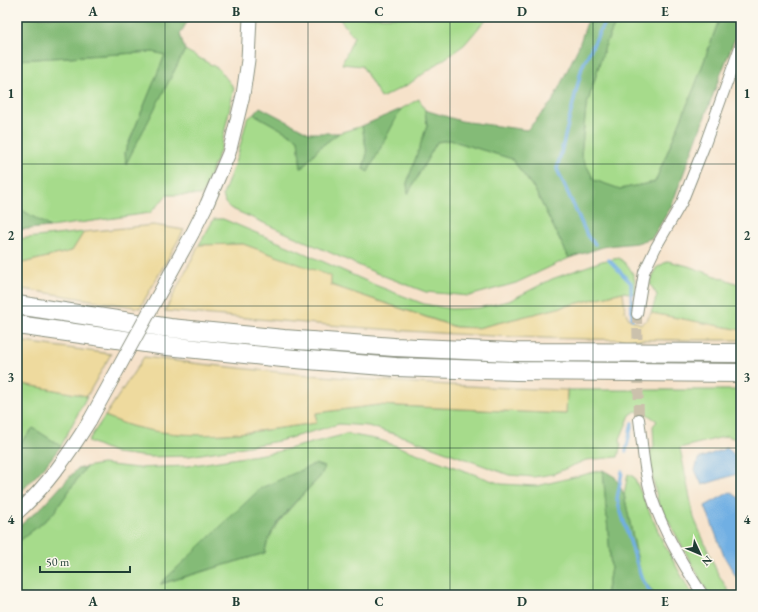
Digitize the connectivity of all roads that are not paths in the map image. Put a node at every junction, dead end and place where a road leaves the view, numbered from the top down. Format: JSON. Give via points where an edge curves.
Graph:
{"nodes":[{"id":1,"x":250,"y":17,"type":"edge"},
{"id":2,"x":741,"y":44,"type":"edge"},
{"id":3,"x":17,"y":305,"type":"edge"},
{"id":4,"x":637,"y":314,"type":"tunnel mouth"},
{"id":5,"x":17,"y":325,"type":"edge"},
{"id":6,"x":741,"y":353,"type":"edge"},
{"id":7,"x":741,"y":373,"type":"edge"},
{"id":8,"x":639,"y":419,"type":"tunnel mouth"},
{"id":9,"x":17,"y":513,"type":"edge"},
{"id":10,"x":703,"y":595,"type":"edge"}],
"edges":[{"from":1,"to":9,"type":"street","bridge":true,"via":[[243,95],[229,153],[207,204],[90,420],[59,468]]},
{"from":2,"to":4,"type":"street","via":[[682,202],[644,272]]},
{"from":3,"to":6,"type":"highway","via":[[170,328],[386,346],[512,352]]},
{"from":5,"to":7,"type":"highway","via":[[167,346],[396,367]]},
{"from":8,"to":10,"type":"street","via":[[644,463],[653,500],[673,543]]}]}
